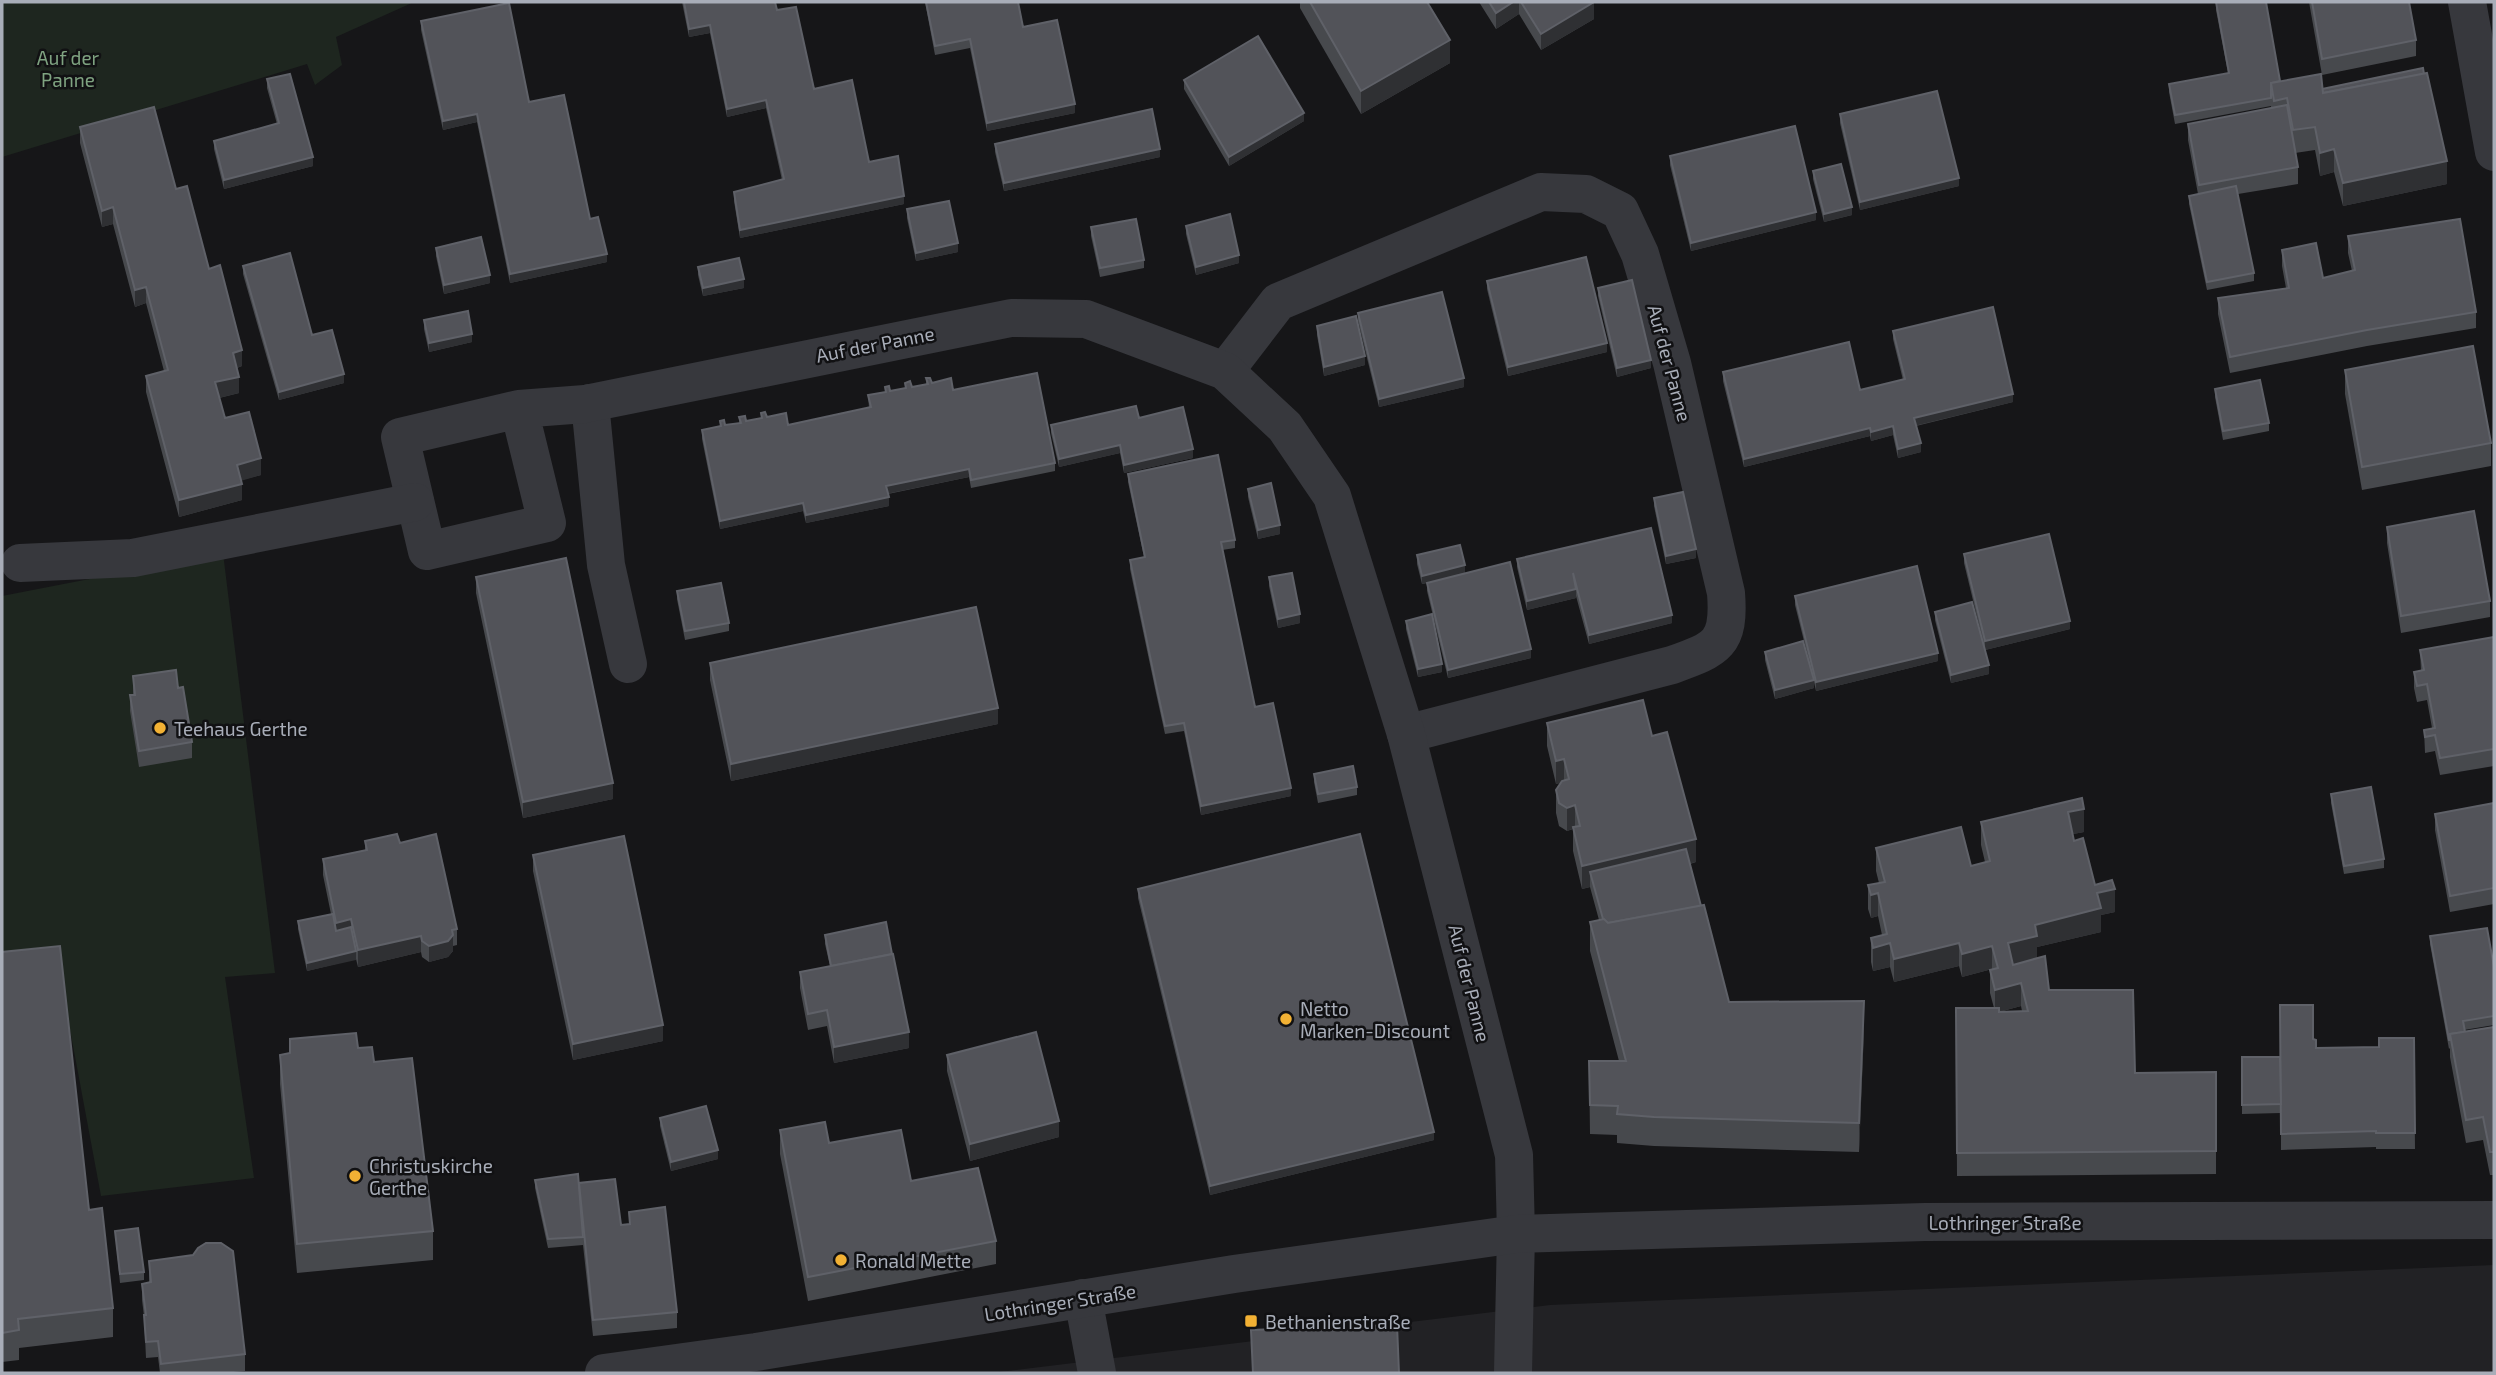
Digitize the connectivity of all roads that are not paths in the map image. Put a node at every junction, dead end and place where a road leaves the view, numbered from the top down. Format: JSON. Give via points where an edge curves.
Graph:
{"nodes":[{"id":1,"x":2467,"y":2,"type":"edge"},
{"id":2,"x":2494,"y":152,"type":"edge"},
{"id":3,"x":1225,"y":371,"type":"junction"},
{"id":4,"x":590,"y":403,"type":"junction"},
{"id":5,"x":519,"y":409,"type":"junction"},
{"id":6,"x":415,"y":502,"type":"junction"},
{"id":7,"x":20,"y":563,"type":"dead end"},
{"id":8,"x":628,"y":664,"type":"dead end"},
{"id":9,"x":1406,"y":734,"type":"junction"},
{"id":10,"x":2494,"y":1220,"type":"edge"},
{"id":11,"x":1516,"y":1234,"type":"junction"},
{"id":12,"x":1083,"y":1298,"type":"junction"},
{"id":13,"x":604,"y":1373,"type":"edge"},
{"id":14,"x":1097,"y":1373,"type":"edge"},
{"id":15,"x":1513,"y":1373,"type":"edge"}],
"edges":[{"from":1,"to":2,"type":"street"},
{"from":3,"to":4,"type":"street","name":"Auf der Panne","via":[[1086,319],[1011,318]]},
{"from":3,"to":9,"type":"street","name":"Auf der Panne","via":[[1285,427],[1332,496]]},
{"from":3,"to":9,"type":"street","name":"Auf der Panne","via":[[1278,302],[1541,192],[1586,194],[1620,211],[1640,254],[1685,415],[1726,593],[1728,614],[1722,638],[1709,652],[1672,665]]},
{"from":4,"to":5,"type":"street","name":"Auf der Panne"},
{"from":4,"to":8,"type":"street","via":[[606,565]]},
{"from":5,"to":6,"type":"street","name":"Auf der Panne","via":[[400,437]]},
{"from":5,"to":6,"type":"street","name":"Auf der Panne","via":[[547,523],[427,551]]},
{"from":6,"to":7,"type":"street","via":[[133,558]]},
{"from":9,"to":11,"type":"street","name":"Auf der Panne","via":[[1514,1155]]},
{"from":10,"to":11,"type":"street","name":"Lothringer Straße","via":[[1925,1222]]},
{"from":11,"to":12,"type":"street","name":"Lothringer Straße"},
{"from":11,"to":15,"type":"street"},
{"from":12,"to":13,"type":"street","name":"Lothringer Straße"},
{"from":12,"to":14,"type":"street"}]}
